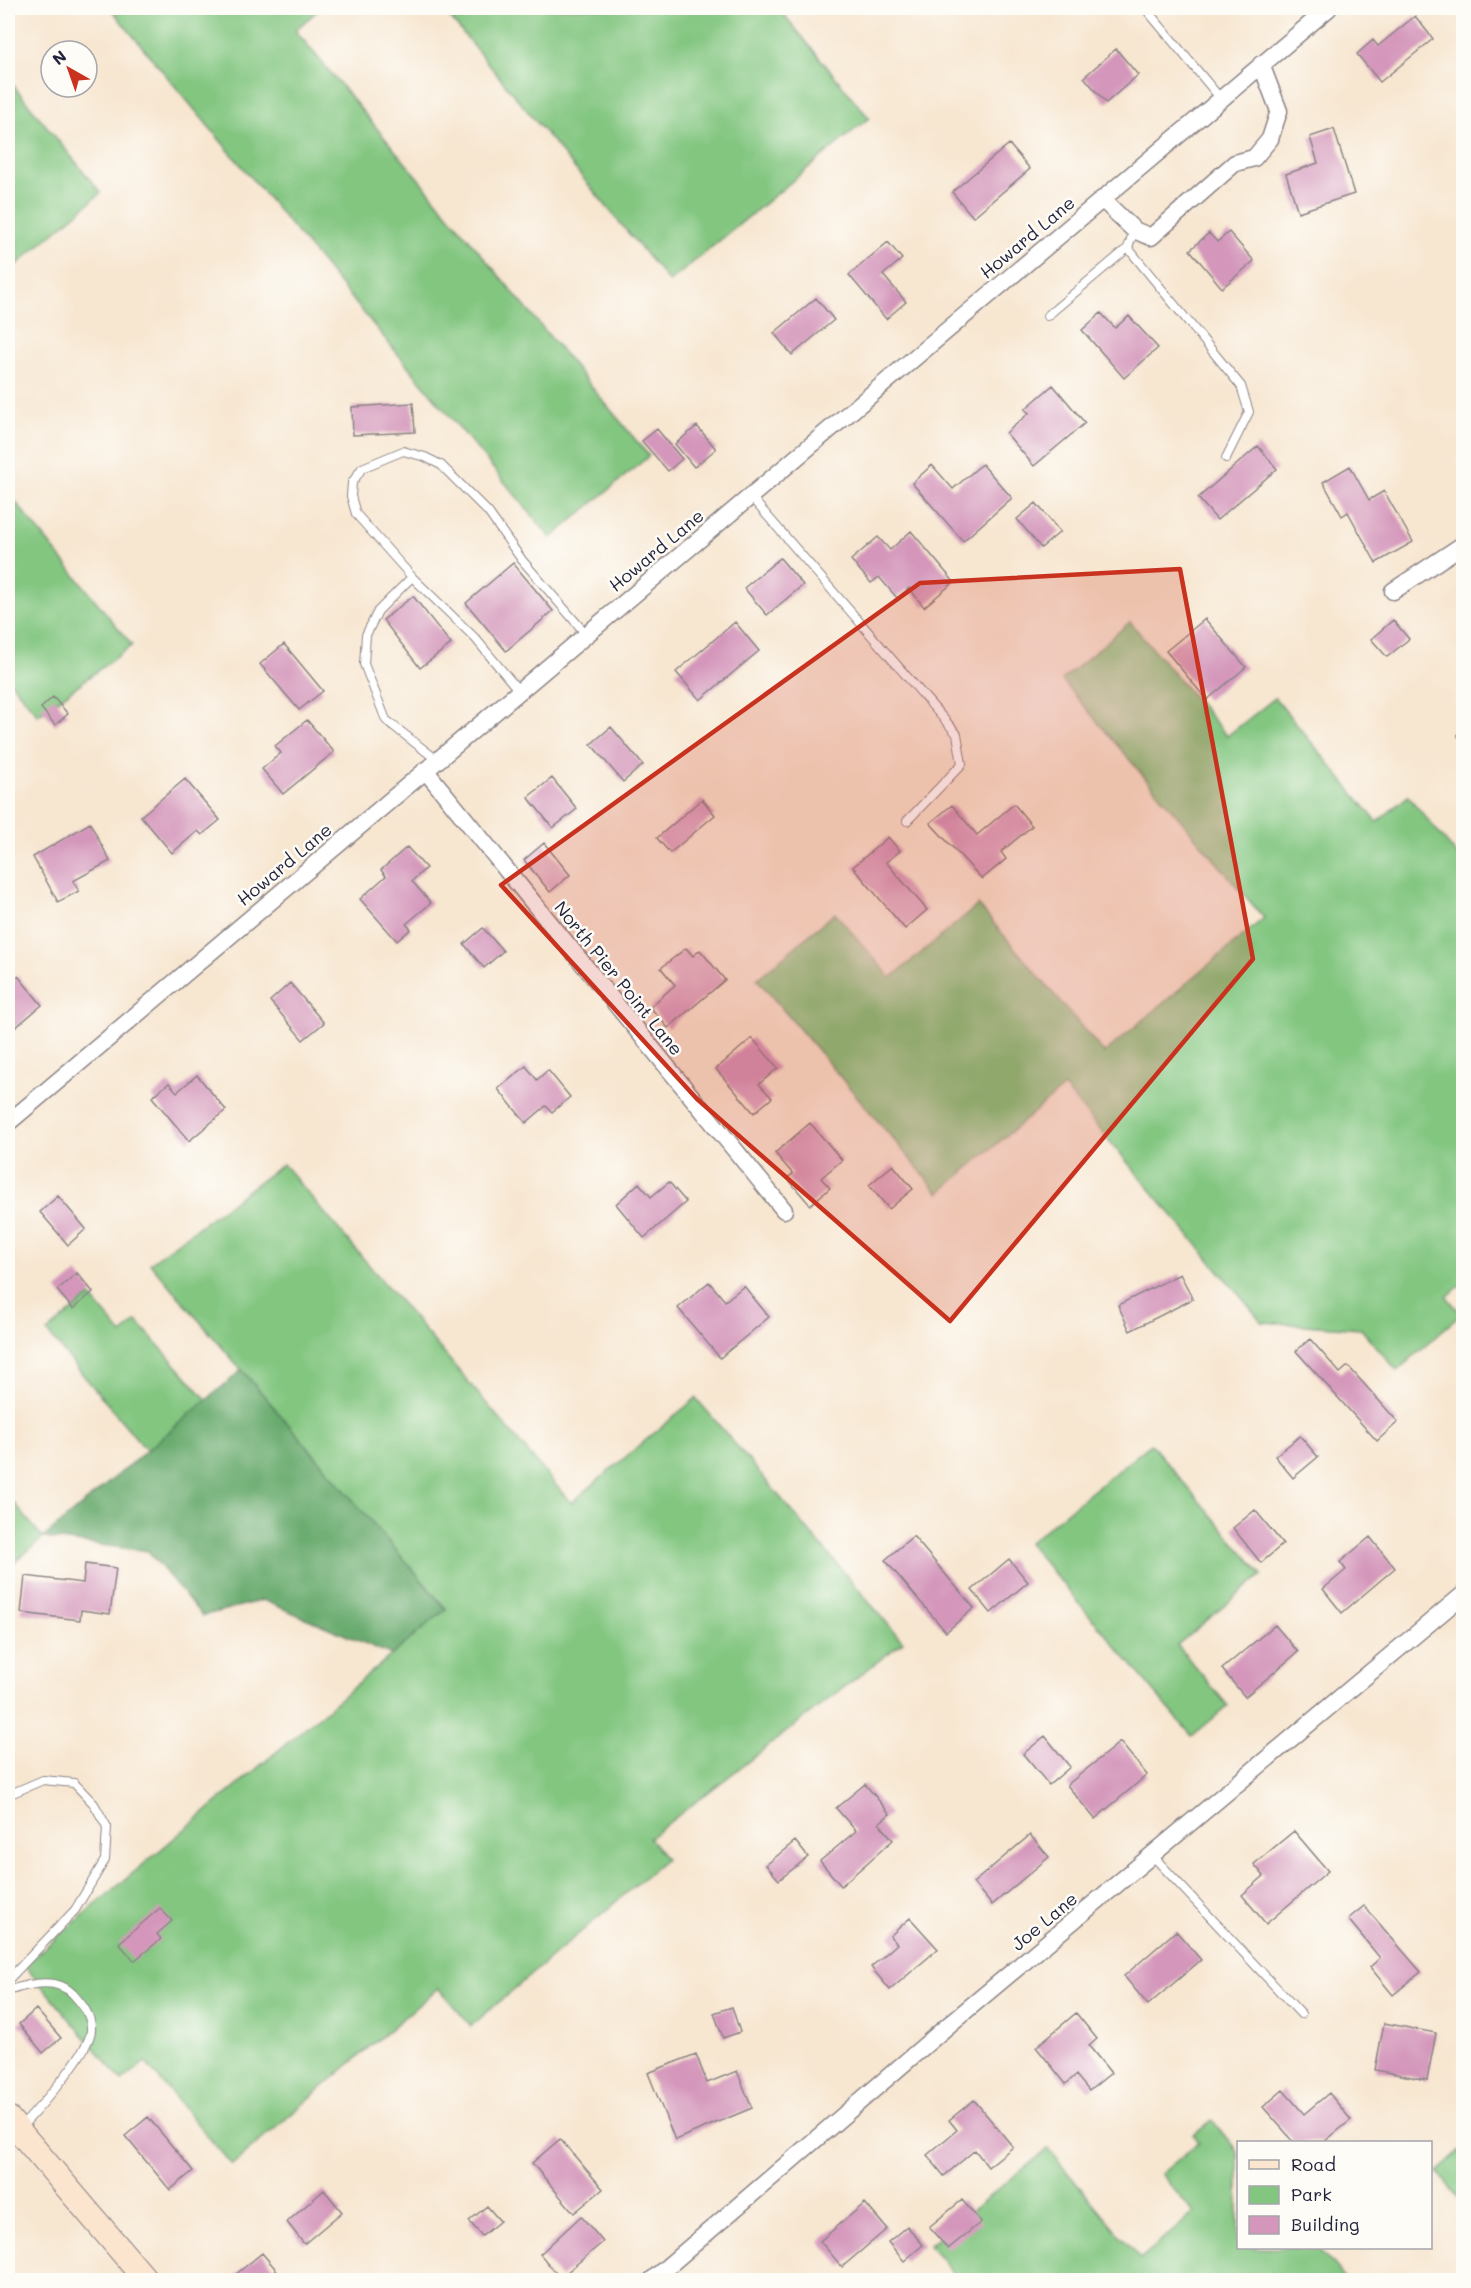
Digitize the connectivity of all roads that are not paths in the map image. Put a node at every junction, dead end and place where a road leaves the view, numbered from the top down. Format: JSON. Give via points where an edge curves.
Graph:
{"nodes":[{"id":1,"x":1144,"y":8,"type":"edge"},
{"id":2,"x":1329,"y":8,"type":"edge"},
{"id":3,"x":1261,"y":64,"type":"junction"},
{"id":4,"x":1221,"y":99,"type":"junction"},
{"id":5,"x":1102,"y":199,"type":"junction"},
{"id":6,"x":1134,"y":230,"type":"junction"},
{"id":7,"x":1128,"y":248,"type":"junction"},
{"id":8,"x":1047,"y":316,"type":"dead end"},
{"id":9,"x":1226,"y":458,"type":"dead end"},
{"id":10,"x":750,"y":495,"type":"junction"},
{"id":11,"x":1464,"y":544,"type":"edge"},
{"id":12,"x":412,"y":577,"type":"junction"},
{"id":13,"x":1393,"y":591,"type":"dead end"},
{"id":14,"x":586,"y":634,"type":"junction"},
{"id":15,"x":519,"y":691,"type":"junction"},
{"id":16,"x":431,"y":765,"type":"junction"},
{"id":17,"x":907,"y":821,"type":"dead end"},
{"id":18,"x":8,"y":1123,"type":"edge"},
{"id":19,"x":784,"y":1210,"type":"dead end"},
{"id":20,"x":1464,"y":1594,"type":"edge"},
{"id":21,"x":8,"y":1795,"type":"edge"},
{"id":22,"x":1152,"y":1855,"type":"junction"},
{"id":23,"x":8,"y":1980,"type":"edge"},
{"id":24,"x":8,"y":1991,"type":"edge"},
{"id":25,"x":1301,"y":2014,"type":"dead end"},
{"id":26,"x":11,"y":2129,"type":"edge"},
{"id":27,"x":146,"y":2280,"type":"edge"},
{"id":28,"x":652,"y":2280,"type":"edge"}],
"edges":[{"from":1,"to":4,"type":"lane"},
{"from":2,"to":3,"type":"street","name":"Howard Lane"},
{"from":3,"to":4,"type":"street","name":"Howard Lane"},
{"from":3,"to":6,"type":"street","via":[[1279,111],[1270,139],[1254,158],[1235,163],[1151,237]]},
{"from":4,"to":5,"type":"street","name":"Howard Lane"},
{"from":5,"to":6,"type":"street"},
{"from":5,"to":10,"type":"street","name":"Howard Lane"},
{"from":6,"to":7,"type":"lane"},
{"from":7,"to":8,"type":"lane"},
{"from":7,"to":9,"type":"lane","via":[[1241,386],[1249,412]]},
{"from":10,"to":14,"type":"street","name":"Howard Lane"},
{"from":10,"to":17,"type":"lane","via":[[957,734],[962,764]]},
{"from":11,"to":13,"type":"street"},
{"from":12,"to":14,"type":"lane","via":[[356,514],[351,496],[352,483],[362,468],[403,451],[441,465],[488,512],[522,560]]},
{"from":12,"to":15,"type":"lane","via":[[475,638]]},
{"from":12,"to":16,"type":"lane","via":[[378,611],[366,635],[364,664],[386,720]]},
{"from":14,"to":15,"type":"street","name":"Howard Lane"},
{"from":15,"to":16,"type":"street","name":"Howard Lane"},
{"from":16,"to":18,"type":"street","name":"Howard Lane"},
{"from":16,"to":19,"type":"street","name":"North Pier Point Lane"},
{"from":20,"to":22,"type":"street","name":"Joe Lane"},
{"from":21,"to":23,"type":"lane","via":[[44,1780],[74,1783],[94,1804],[107,1827],[105,1860],[75,1910]]},
{"from":22,"to":25,"type":"lane"},
{"from":22,"to":28,"type":"street","name":"Joe Lane"},
{"from":24,"to":26,"type":"lane","via":[[25,1984],[50,1983],[70,1991],[86,2008],[91,2030],[76,2061]]},
{"from":26,"to":27,"type":"main road"}]}
